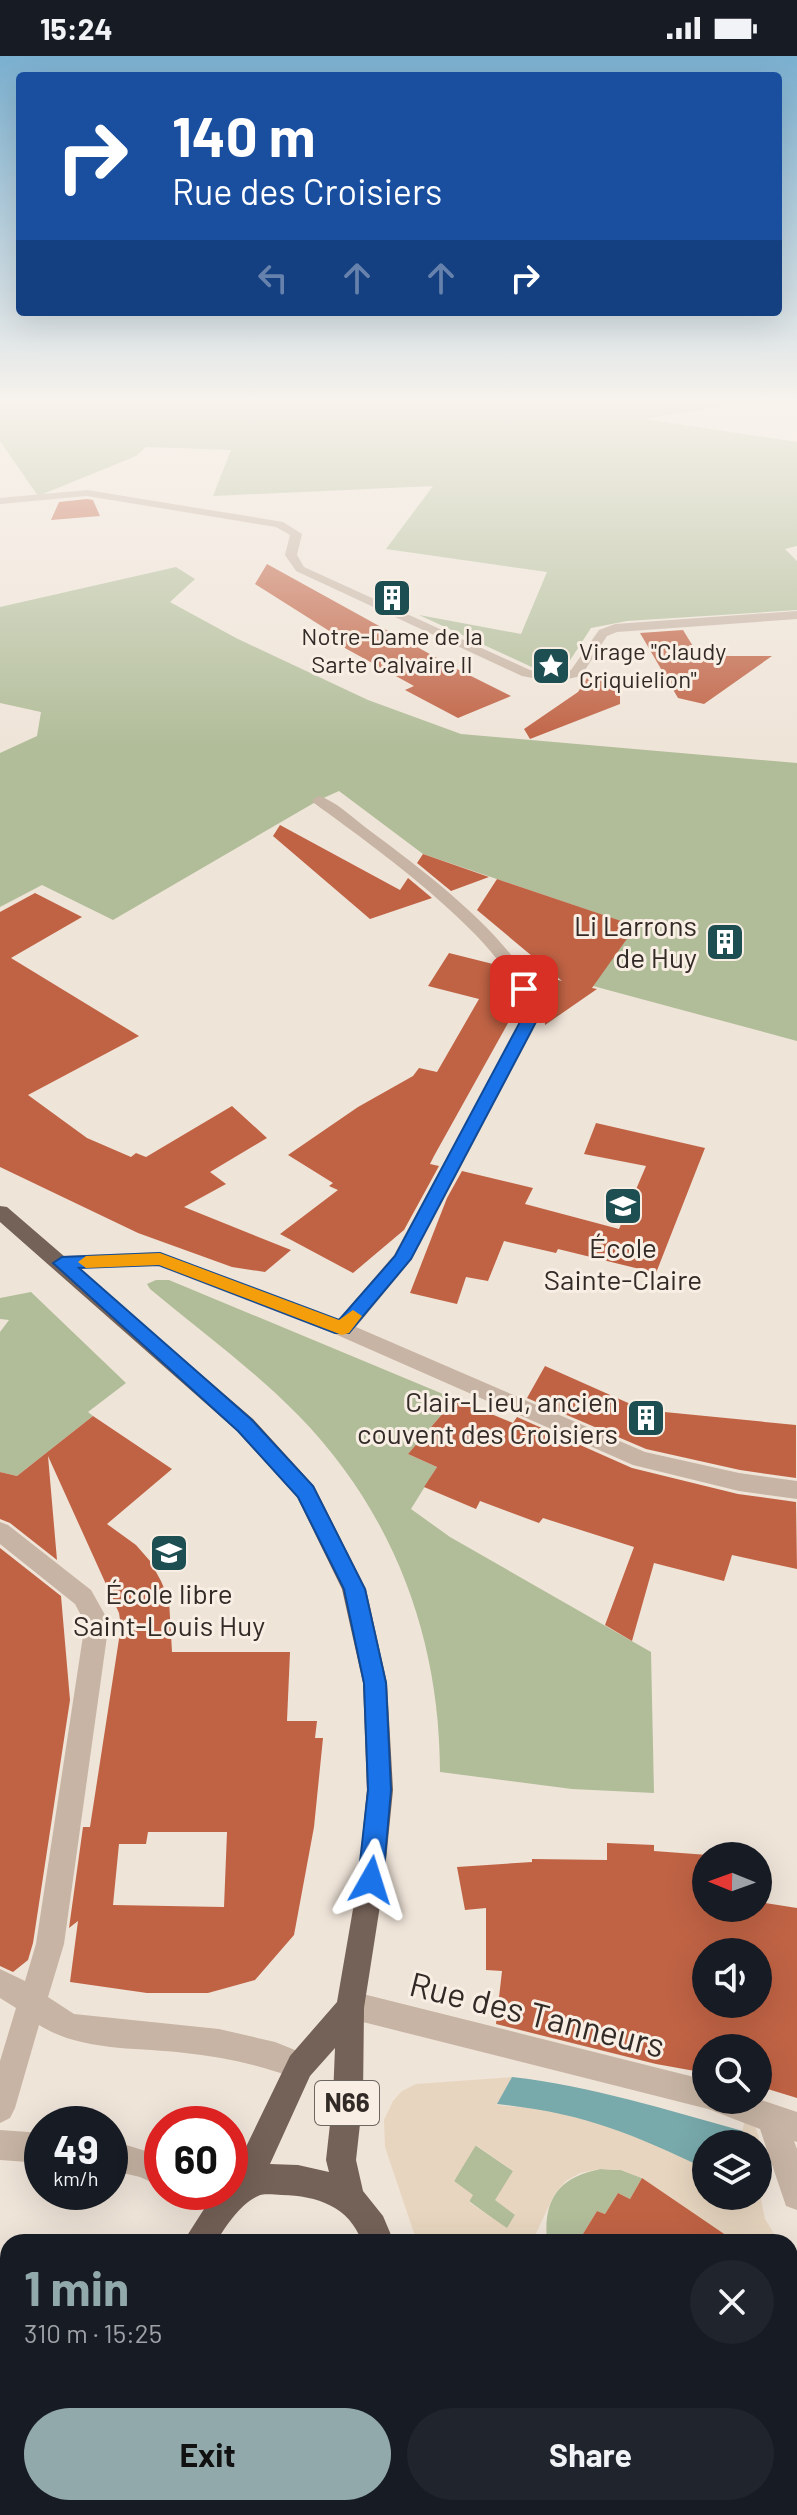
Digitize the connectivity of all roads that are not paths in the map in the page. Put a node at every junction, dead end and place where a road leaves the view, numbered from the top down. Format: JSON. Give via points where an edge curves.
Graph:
{"nodes":[{"id":1,"x":240,"y":518,"type":"edge"},
{"id":2,"x":797,"y":615,"type":"edge"},
{"id":3,"x":319,"y":800,"type":"dead end"},
{"id":4,"x":0,"y":1212,"type":"edge"},
{"id":5,"x":62,"y":1263,"type":"junction"},
{"id":6,"x":342,"y":1329,"type":"junction"},
{"id":7,"x":797,"y":1490,"type":"edge"},
{"id":8,"x":0,"y":1531,"type":"edge"},
{"id":9,"x":0,"y":1983,"type":"edge"},
{"id":10,"x":33,"y":2005,"type":"junction"},
{"id":11,"x":350,"y":2008,"type":"junction"},
{"id":12,"x":300,"y":2066,"type":"junction"},
{"id":13,"x":692,"y":2091,"type":"edge"},
{"id":14,"x":0,"y":2108,"type":"edge"},
{"id":15,"x":759,"y":2114,"type":"edge"},
{"id":16,"x":784,"y":2123,"type":"edge"},
{"id":17,"x":0,"y":2145,"type":"edge"},
{"id":18,"x":24,"y":2147,"type":"edge"},
{"id":19,"x":256,"y":2180,"type":"junction"},
{"id":20,"x":248,"y":2183,"type":"edge"},
{"id":21,"x":797,"y":2195,"type":"edge"},
{"id":22,"x":349,"y":2196,"type":"junction"},
{"id":23,"x":212,"y":2210,"type":"edge"},
{"id":24,"x":203,"y":2234,"type":"edge"},
{"id":25,"x":374,"y":2234,"type":"edge"}],
"edges":[{"from":1,"to":2,"type":"street","via":[[279,524],[296,534],[291,555],[300,569],[527,673],[554,678],[576,673],[603,633],[615,628]]},
{"from":3,"to":6,"type":"street","via":[[442,895],[499,952],[531,1007],[521,1036],[402,1259]]},
{"from":4,"to":5,"type":"main road","number":"N66"},
{"from":5,"to":6,"type":"street","via":[[160,1259]]},
{"from":5,"to":11,"type":"main road","number":"N66","via":[[245,1425],[306,1492],[354,1589],[375,1683],[380,1790]]},
{"from":6,"to":7,"type":"street","via":[[641,1459]]},
{"from":8,"to":10,"type":"street","via":[[83,1597],[97,1622],[50,1944]]},
{"from":9,"to":10,"type":"street"},
{"from":10,"to":12,"type":"street","via":[[73,2028],[228,2045]]},
{"from":10,"to":14,"type":"street"},
{"from":11,"to":12,"type":"main road","number":"N66"},
{"from":11,"to":13,"type":"street","name":"Rue des Tanneurs"},
{"from":11,"to":22,"type":"main road","number":"N66","via":[[341,2160]]},
{"from":12,"to":19,"type":"main road","number":"N66","via":[[254,2164]]},
{"from":15,"to":16,"type":"street"},
{"from":16,"to":21,"type":"street"},
{"from":17,"to":18,"type":"street"},
{"from":19,"to":20,"type":"main road"},
{"from":19,"to":22,"type":"main road","via":[[296,2179]]},
{"from":22,"to":25,"type":"main road"},
{"from":23,"to":24,"type":"main road"}]}
